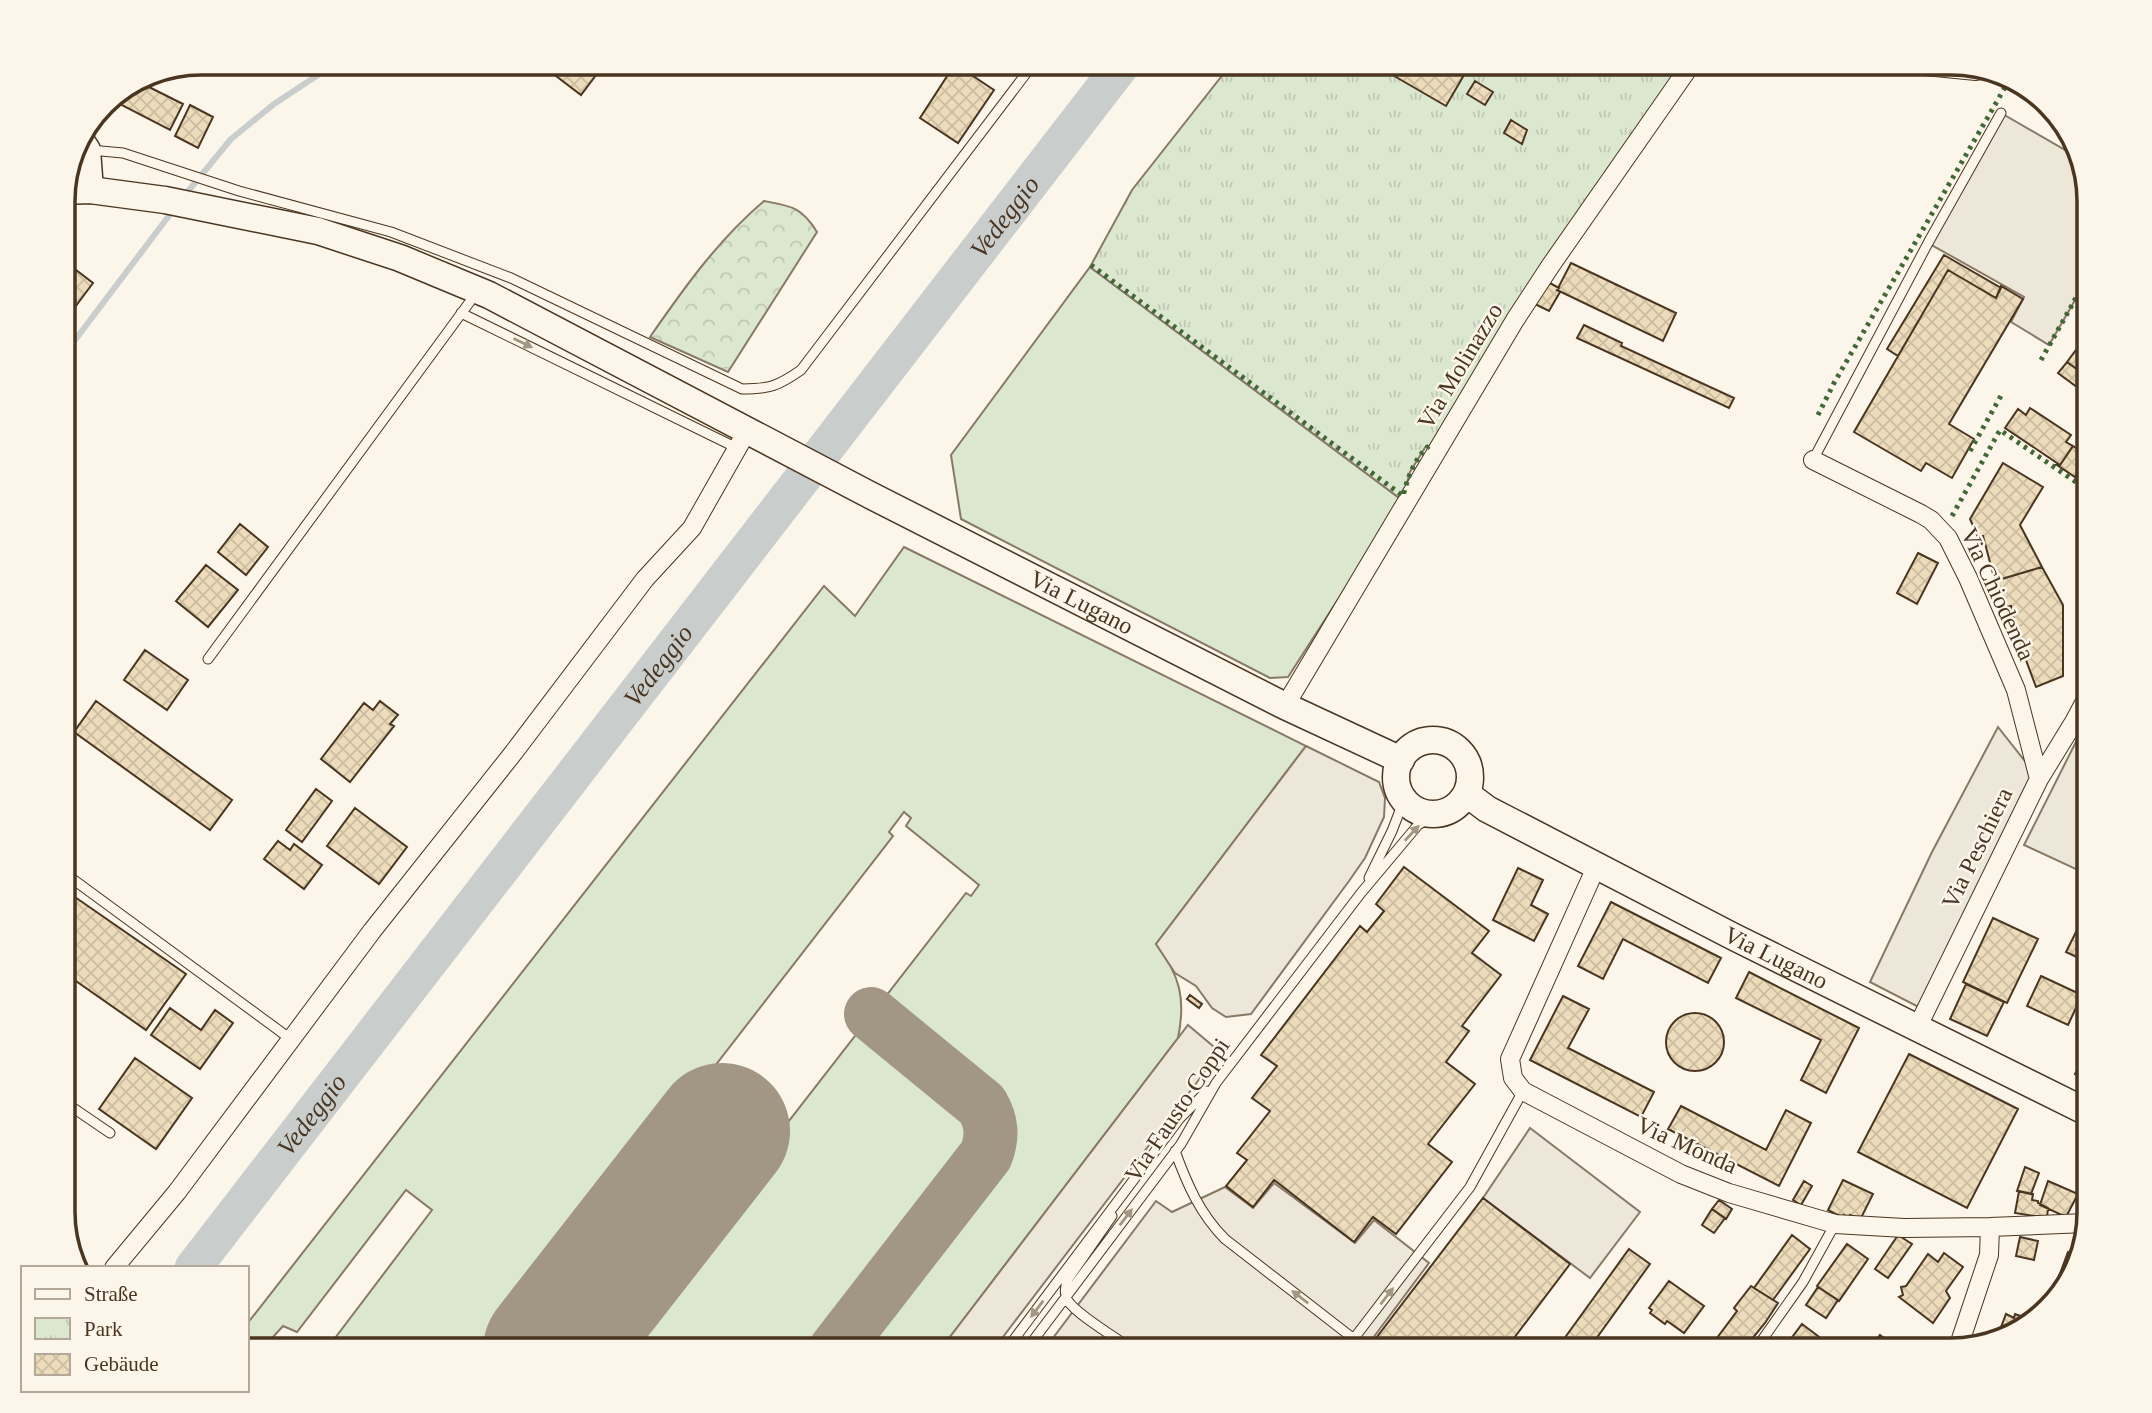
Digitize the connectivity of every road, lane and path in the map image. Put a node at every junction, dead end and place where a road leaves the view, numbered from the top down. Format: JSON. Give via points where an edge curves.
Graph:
{"nodes":[{"id":1,"x":1025,"y":75,"type":"edge"},
{"id":2,"x":1684,"y":75,"type":"edge"},
{"id":3,"x":2001,"y":113,"type":"dead end"},
{"id":4,"x":88,"y":145,"type":"edge"},
{"id":5,"x":85,"y":155,"type":"edge"},
{"id":6,"x":90,"y":190,"type":"junction"},
{"id":7,"x":76,"y":191,"type":"edge"},
{"id":8,"x":478,"y":290,"type":"junction"},
{"id":9,"x":461,"y":313,"type":"junction"},
{"id":10,"x":749,"y":440,"type":"junction"},
{"id":11,"x":1813,"y":460,"type":"joint"},
{"id":12,"x":208,"y":659,"type":"dead end"},
{"id":13,"x":1285,"y":706,"type":"junction"},
{"id":14,"x":2077,"y":716,"type":"edge"},
{"id":15,"x":1401,"y":760,"type":"junction"},
{"id":16,"x":2039,"y":779,"type":"junction"},
{"id":17,"x":1467,"y":794,"type":"junction"},
{"id":18,"x":1404,"y":800,"type":"junction"},
{"id":19,"x":1436,"y":814,"type":"junction"},
{"id":20,"x":1597,"y":865,"type":"junction"},
{"id":21,"x":76,"y":882,"type":"edge"},
{"id":22,"x":1361,"y":893,"type":"junction"},
{"id":23,"x":1917,"y":1028,"type":"junction"},
{"id":24,"x":292,"y":1040,"type":"junction"},
{"id":25,"x":1216,"y":1083,"type":"junction"},
{"id":26,"x":1523,"y":1091,"type":"junction"},
{"id":27,"x":2077,"y":1107,"type":"edge"},
{"id":28,"x":76,"y":1110,"type":"edge"},
{"id":29,"x":110,"y":1133,"type":"dead end"},
{"id":30,"x":1175,"y":1151,"type":"junction"},
{"id":31,"x":1124,"y":1193,"type":"junction"},
{"id":32,"x":2076,"y":1223,"type":"edge"},
{"id":33,"x":1835,"y":1224,"type":"junction"},
{"id":34,"x":1990,"y":1227,"type":"junction"},
{"id":35,"x":116,"y":1266,"type":"edge"},
{"id":36,"x":1066,"y":1296,"type":"junction"},
{"id":37,"x":1962,"y":1337,"type":"edge"},
{"id":38,"x":1015,"y":1338,"type":"edge"},
{"id":39,"x":1035,"y":1338,"type":"edge"},
{"id":40,"x":1117,"y":1338,"type":"edge"},
{"id":41,"x":1353,"y":1338,"type":"edge"},
{"id":42,"x":1355,"y":1338,"type":"edge"},
{"id":43,"x":1763,"y":1338,"type":"edge"}],
"edges":[{"from":1,"to":4,"type":"lane","via":[[801,370],[765,389],[742,389],[510,278],[391,232]]},
{"from":2,"to":13,"type":"street","name":"Via Molinazzo","via":[[1516,320]]},
{"from":3,"to":11,"type":"lane"},
{"from":5,"to":6,"type":"main road"},
{"from":6,"to":7,"type":"main road","name":"Via Lugano"},
{"from":6,"to":8,"type":"main road","name":"Via Lugano","via":[[197,205],[318,231]]},
{"from":8,"to":9,"type":"lane"},
{"from":8,"to":10,"type":"main road","name":"Via Lugano"},
{"from":9,"to":10,"type":"lane","one_way":true},
{"from":9,"to":12,"type":"lane"},
{"from":10,"to":13,"type":"main road","name":"Via Lugano","via":[[870,495]]},
{"from":10,"to":24,"type":"street","via":[[692,528],[645,579]]},
{"from":11,"to":16,"type":"street","name":"Via Chiodenda","via":[[1921,514],[1948,538],[2016,690]]},
{"from":13,"to":15,"type":"main road","name":"Via Lugano"},
{"from":14,"to":16,"type":"street","name":"Via Peschiera"},
{"from":15,"to":17,"type":"main road","via":[[1419,743],[1445,742],[1465,757],[1471,782]]},
{"from":15,"to":18,"type":"main road","via":[[1396,780]]},
{"from":16,"to":23,"type":"street","name":"Via Peschiera"},
{"from":17,"to":19,"type":"main road","via":[[1448,812]]},
{"from":17,"to":20,"type":"main road","name":"Via Lugano","via":[[1487,809]]},
{"from":18,"to":19,"type":"main road","via":[[1423,813]]},
{"from":18,"to":22,"type":"lane","name":"Via Fausto Coppi"},
{"from":22,"to":19,"type":"lane","name":"Via Fausto Coppi","one_way":true,"via":[[1418,825]]},
{"from":20,"to":23,"type":"main road","name":"Via Lugano"},
{"from":20,"to":26,"type":"street","via":[[1510,1059],[1513,1079]]},
{"from":21,"to":24,"type":"lane"},
{"from":22,"to":25,"type":"lane","name":"Via Fausto Coppi"},
{"from":23,"to":27,"type":"main road","name":"Via Lugano"},
{"from":24,"to":35,"type":"street"},
{"from":25,"to":30,"type":"lane","name":"Via Fausto Coppi"},
{"from":25,"to":31,"type":"lane","via":[[1180,1118]]},
{"from":26,"to":33,"type":"street","name":"Via Monda","via":[[1681,1174]]},
{"from":42,"to":26,"type":"lane","one_way":true,"via":[[1470,1187]]},
{"from":28,"to":29,"type":"lane"},
{"from":36,"to":30,"type":"lane","name":"Via Fausto Coppi","one_way":true},
{"from":41,"to":30,"type":"lane","one_way":true,"via":[[1216,1230],[1188,1187]]},
{"from":31,"to":36,"type":"lane","via":[[1068,1279]]},
{"from":31,"to":38,"type":"lane","one_way":true},
{"from":32,"to":34,"type":"street","name":"Via Monda"},
{"from":33,"to":34,"type":"street","name":"Via Monda"},
{"from":33,"to":43,"type":"lane","via":[[1803,1282]]},
{"from":34,"to":37,"type":"street","via":[[1989,1255]]},
{"from":36,"to":39,"type":"lane","name":"Via Fausto Coppi"},
{"from":36,"to":40,"type":"lane"}]}
